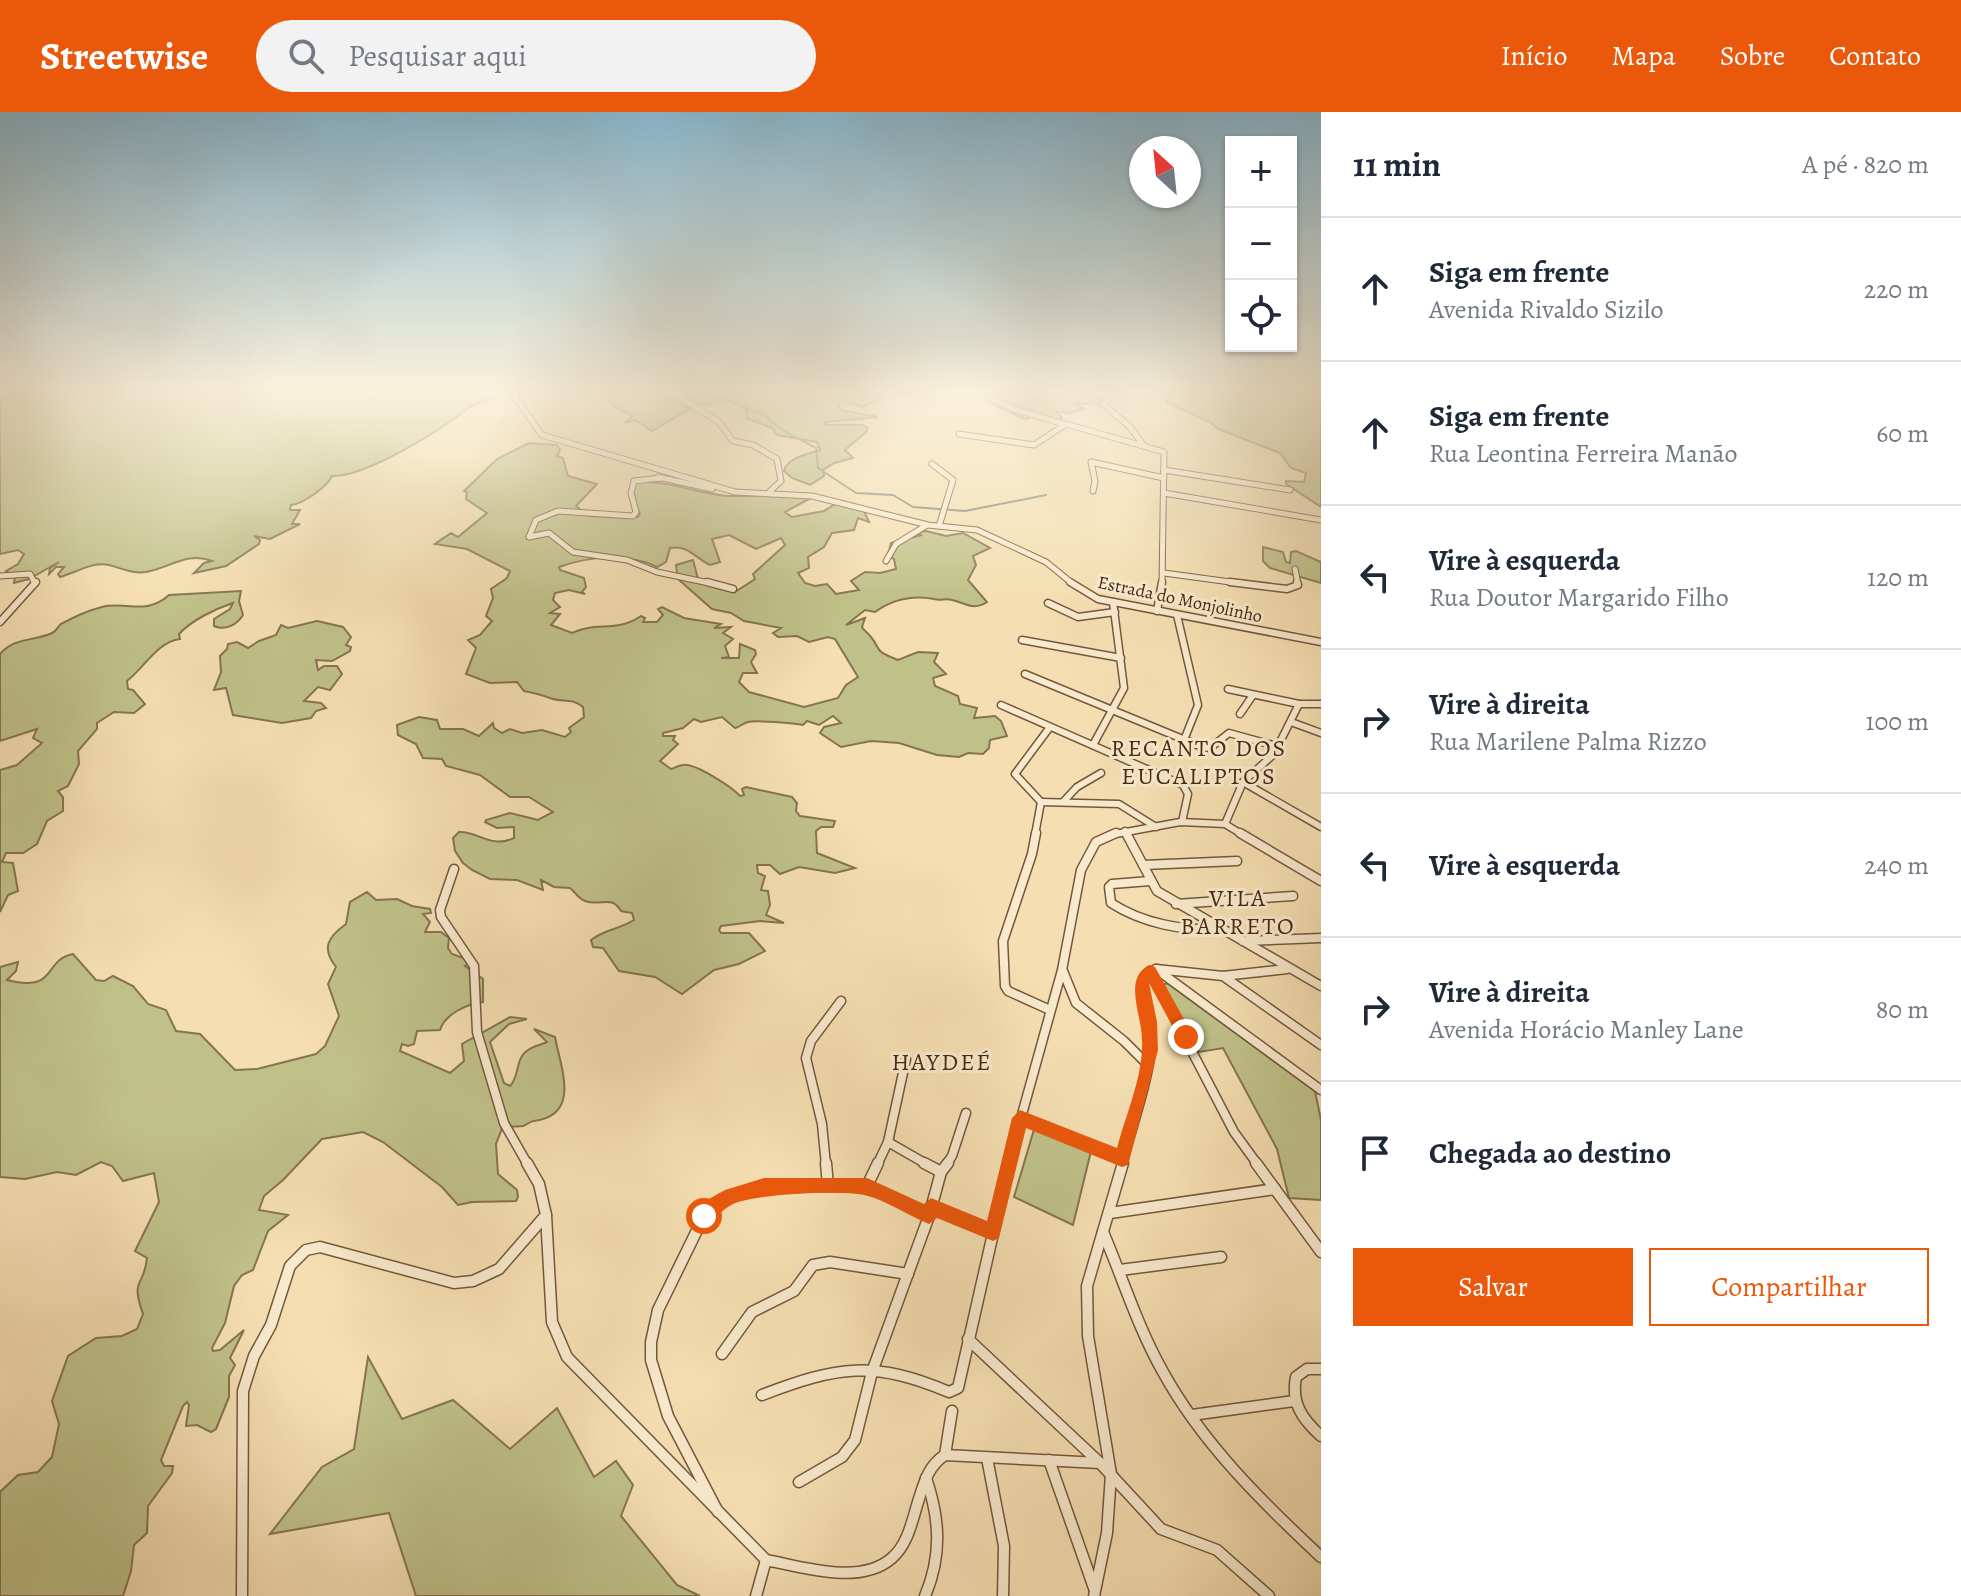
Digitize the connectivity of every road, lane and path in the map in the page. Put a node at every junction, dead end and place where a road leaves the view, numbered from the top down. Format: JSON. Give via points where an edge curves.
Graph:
{"nodes":[{"id":1,"x":628,"y":460,"type":"edge"},
{"id":2,"x":777,"y":460,"type":"edge"},
{"id":3,"x":1164,"y":460,"type":"edge"},
{"id":4,"x":932,"y":464,"type":"dead end"},
{"id":5,"x":1164,"y":470,"type":"junction"},
{"id":6,"x":1164,"y":478,"type":"junction"},
{"id":7,"x":1290,"y":490,"type":"dead end"},
{"id":8,"x":1093,"y":491,"type":"dead end"},
{"id":9,"x":735,"y":492,"type":"junction"},
{"id":10,"x":768,"y":493,"type":"junction"},
{"id":11,"x":1164,"y":493,"type":"junction"},
{"id":12,"x":1321,"y":520,"type":"edge"},
{"id":13,"x":928,"y":525,"type":"junction"},
{"id":14,"x":939,"y":526,"type":"junction"},
{"id":15,"x":886,"y":561,"type":"dead end"},
{"id":16,"x":1295,"y":569,"type":"dead end"},
{"id":17,"x":1164,"y":573,"type":"junction"},
{"id":18,"x":0,"y":576,"type":"edge"},
{"id":19,"x":733,"y":589,"type":"dead end"},
{"id":20,"x":1113,"y":602,"type":"junction"},
{"id":21,"x":1048,"y":603,"type":"dead end"},
{"id":22,"x":1157,"y":611,"type":"junction"},
{"id":23,"x":1115,"y":612,"type":"junction"},
{"id":24,"x":1177,"y":615,"type":"junction"},
{"id":25,"x":0,"y":622,"type":"edge"},
{"id":26,"x":1022,"y":640,"type":"dead end"},
{"id":27,"x":1321,"y":642,"type":"edge"},
{"id":28,"x":1121,"y":658,"type":"junction"},
{"id":29,"x":1025,"y":674,"type":"dead end"},
{"id":30,"x":1228,"y":689,"type":"dead end"},
{"id":31,"x":1253,"y":695,"type":"junction"},
{"id":32,"x":1299,"y":704,"type":"junction"},
{"id":33,"x":1321,"y":704,"type":"edge"},
{"id":34,"x":1001,"y":705,"type":"dead end"},
{"id":35,"x":1112,"y":710,"type":"junction"},
{"id":36,"x":1240,"y":714,"type":"dead end"},
{"id":37,"x":1291,"y":722,"type":"junction"},
{"id":38,"x":1050,"y":727,"type":"junction"},
{"id":39,"x":1321,"y":733,"type":"edge"},
{"id":40,"x":1184,"y":740,"type":"junction"},
{"id":41,"x":1093,"y":745,"type":"junction"},
{"id":42,"x":1280,"y":747,"type":"junction"},
{"id":43,"x":1101,"y":773,"type":"dead end"},
{"id":44,"x":1243,"y":782,"type":"junction"},
{"id":45,"x":1041,"y":802,"type":"junction"},
{"id":46,"x":1063,"y":802,"type":"junction"},
{"id":47,"x":1321,"y":814,"type":"edge"},
{"id":48,"x":1311,"y":821,"type":"junction"},
{"id":49,"x":1182,"y":822,"type":"junction"},
{"id":50,"x":1225,"y":824,"type":"junction"},
{"id":51,"x":1156,"y":827,"type":"junction"},
{"id":52,"x":1321,"y":827,"type":"edge"},
{"id":53,"x":1125,"y":831,"type":"junction"},
{"id":54,"x":1237,"y":861,"type":"dead end"},
{"id":55,"x":1143,"y":865,"type":"junction"},
{"id":56,"x":454,"y":869,"type":"dead end"},
{"id":57,"x":1150,"y":881,"type":"junction"},
{"id":58,"x":1321,"y":881,"type":"edge"},
{"id":59,"x":1293,"y":896,"type":"dead end"},
{"id":60,"x":1176,"y":904,"type":"junction"},
{"id":61,"x":1219,"y":929,"type":"junction"},
{"id":62,"x":1321,"y":938,"type":"edge"},
{"id":63,"x":1241,"y":941,"type":"junction"},
{"id":64,"x":1062,"y":969,"type":"junction"},
{"id":65,"x":1287,"y":969,"type":"junction"},
{"id":66,"x":1153,"y":970,"type":"junction"},
{"id":67,"x":1223,"y":976,"type":"junction"},
{"id":68,"x":1321,"y":986,"type":"edge"},
{"id":69,"x":841,"y":1001,"type":"dead end"},
{"id":70,"x":1050,"y":1010,"type":"junction"},
{"id":71,"x":1321,"y":1045,"type":"edge"},
{"id":72,"x":906,"y":1059,"type":"dead end"},
{"id":73,"x":1147,"y":1064,"type":"junction"},
{"id":74,"x":1321,"y":1090,"type":"edge"},
{"id":75,"x":966,"y":1113,"type":"dead end"},
{"id":76,"x":1020,"y":1118,"type":"junction"},
{"id":77,"x":888,"y":1142,"type":"junction"},
{"id":78,"x":1122,"y":1159,"type":"junction"},
{"id":79,"x":941,"y":1172,"type":"junction"},
{"id":80,"x":828,"y":1186,"type":"junction"},
{"id":81,"x":867,"y":1186,"type":"junction"},
{"id":82,"x":1275,"y":1189,"type":"junction"},
{"id":83,"x":930,"y":1211,"type":"junction"},
{"id":84,"x":1110,"y":1213,"type":"junction"},
{"id":85,"x":546,"y":1215,"type":"junction"},
{"id":86,"x":993,"y":1232,"type":"junction"},
{"id":87,"x":1103,"y":1232,"type":"junction"},
{"id":88,"x":1321,"y":1252,"type":"edge"},
{"id":89,"x":1221,"y":1257,"type":"dead end"},
{"id":90,"x":1120,"y":1270,"type":"junction"},
{"id":91,"x":908,"y":1274,"type":"junction"},
{"id":92,"x":968,"y":1339,"type":"junction"},
{"id":93,"x":722,"y":1354,"type":"dead end"},
{"id":94,"x":1321,"y":1369,"type":"edge"},
{"id":95,"x":872,"y":1372,"type":"junction"},
{"id":96,"x":762,"y":1395,"type":"dead end"},
{"id":97,"x":1294,"y":1401,"type":"junction"},
{"id":98,"x":952,"y":1411,"type":"dead end"},
{"id":99,"x":1192,"y":1415,"type":"junction"},
{"id":100,"x":1321,"y":1436,"type":"edge"},
{"id":101,"x":945,"y":1455,"type":"junction"},
{"id":102,"x":987,"y":1458,"type":"junction"},
{"id":103,"x":1049,"y":1460,"type":"junction"},
{"id":104,"x":1100,"y":1463,"type":"junction"},
{"id":105,"x":1111,"y":1474,"type":"junction"},
{"id":106,"x":926,"y":1476,"type":"junction"},
{"id":107,"x":799,"y":1482,"type":"dead end"},
{"id":108,"x":718,"y":1512,"type":"junction"},
{"id":109,"x":1321,"y":1557,"type":"edge"},
{"id":110,"x":766,"y":1560,"type":"junction"},
{"id":111,"x":1094,"y":1593,"type":"edge"},
{"id":112,"x":242,"y":1596,"type":"edge"},
{"id":113,"x":756,"y":1596,"type":"edge"},
{"id":114,"x":925,"y":1596,"type":"edge"},
{"id":115,"x":1003,"y":1596,"type":"edge"},
{"id":116,"x":1269,"y":1596,"type":"edge"}],
"edges":[{"from":1,"to":9,"type":"street","name":"Estrada do Monjolinho"},
{"from":2,"to":10,"type":"street","via":[[781,481]]},
{"from":3,"to":5,"type":"street"},
{"from":4,"to":14,"type":"street","via":[[953,480]]},
{"from":5,"to":6,"type":"street"},
{"from":5,"to":7,"type":"street"},
{"from":6,"to":8,"type":"street","via":[[1091,462]]},
{"from":6,"to":11,"type":"street"},
{"from":9,"to":10,"type":"street","name":"Estrada do Monjolinho"},
{"from":9,"to":19,"type":"street","via":[[661,478],[637,479],[631,488],[633,516],[553,512],[536,520],[529,537],[551,534],[573,552],[627,560]]},
{"from":10,"to":13,"type":"street","name":"Estrada do Monjolinho","via":[[812,496]]},
{"from":11,"to":12,"type":"street"},
{"from":11,"to":17,"type":"street"},
{"from":13,"to":14,"type":"street","name":"Estrada do Monjolinho"},
{"from":13,"to":15,"type":"street","via":[[901,539]]},
{"from":14,"to":20,"type":"street","name":"Estrada do Monjolinho","via":[[977,530],[1046,562],[1087,594]]},
{"from":16,"to":17,"type":"street","via":[[1298,585],[1287,589]]},
{"from":17,"to":22,"type":"street"},
{"from":18,"to":25,"type":"street","via":[[30,574],[36,582]]},
{"from":20,"to":22,"type":"street","name":"Estrada do Monjolinho"},
{"from":20,"to":23,"type":"street"},
{"from":21,"to":23,"type":"street","via":[[1078,617]]},
{"from":22,"to":24,"type":"street","name":"Estrada do Monjolinho"},
{"from":23,"to":28,"type":"street"},
{"from":24,"to":27,"type":"street","name":"Estrada do Monjolinho"},
{"from":24,"to":40,"type":"street","via":[[1198,705]]},
{"from":26,"to":28,"type":"street"},
{"from":28,"to":35,"type":"street","via":[[1124,688]]},
{"from":29,"to":35,"type":"street"},
{"from":30,"to":31,"type":"street"},
{"from":31,"to":32,"type":"street"},
{"from":31,"to":36,"type":"street"},
{"from":32,"to":33,"type":"street"},
{"from":32,"to":37,"type":"street"},
{"from":34,"to":38,"type":"street"},
{"from":35,"to":40,"type":"street"},
{"from":35,"to":41,"type":"street"},
{"from":37,"to":39,"type":"street"},
{"from":37,"to":42,"type":"street"},
{"from":38,"to":41,"type":"street"},
{"from":38,"to":45,"type":"street","via":[[1015,774]]},
{"from":40,"to":42,"type":"street","via":[[1210,748],[1234,733]]},
{"from":41,"to":49,"type":"street","via":[[1186,788]]},
{"from":42,"to":44,"type":"street"},
{"from":43,"to":46,"type":"street"},
{"from":44,"to":48,"type":"street"},
{"from":44,"to":50,"type":"street"},
{"from":45,"to":46,"type":"street"},
{"from":45,"to":70,"type":"street","via":[[1032,854],[1002,951],[1008,991]]},
{"from":46,"to":51,"type":"street","via":[[1119,804]]},
{"from":47,"to":48,"type":"street"},
{"from":48,"to":52,"type":"street"},
{"from":49,"to":50,"type":"street","via":[[1209,819]]},
{"from":49,"to":51,"type":"street"},
{"from":50,"to":58,"type":"street"},
{"from":51,"to":53,"type":"street"},
{"from":53,"to":55,"type":"street"},
{"from":53,"to":64,"type":"street","via":[[1102,836],[1094,844],[1077,888]]},
{"from":54,"to":55,"type":"street"},
{"from":55,"to":57,"type":"street"},
{"from":56,"to":85,"type":"street","via":[[441,917],[474,966],[477,1032],[504,1123],[539,1184]]},
{"from":57,"to":60,"type":"street"},
{"from":57,"to":61,"type":"street","via":[[1112,884],[1110,899],[1121,910],[1183,929]]},
{"from":59,"to":60,"type":"street"},
{"from":60,"to":61,"type":"street"},
{"from":61,"to":63,"type":"street"},
{"from":62,"to":63,"type":"street"},
{"from":63,"to":65,"type":"street"},
{"from":64,"to":70,"type":"street"},
{"from":64,"to":73,"type":"street","via":[[1076,1003]]},
{"from":65,"to":67,"type":"street"},
{"from":65,"to":68,"type":"street"},
{"from":66,"to":67,"type":"street"},
{"from":66,"to":73,"type":"street","via":[[1143,977],[1141,987],[1151,1036]]},
{"from":66,"to":74,"type":"street"},
{"from":66,"to":82,"type":"street","via":[[1234,1132]]},
{"from":67,"to":71,"type":"street"},
{"from":69,"to":80,"type":"street","via":[[811,1041],[806,1058],[822,1124]]},
{"from":70,"to":76,"type":"street"},
{"from":72,"to":77,"type":"street"},
{"from":73,"to":78,"type":"street"},
{"from":75,"to":79,"type":"street"},
{"from":76,"to":78,"type":"street"},
{"from":76,"to":86,"type":"street"},
{"from":77,"to":79,"type":"street"},
{"from":77,"to":81,"type":"street"},
{"from":78,"to":84,"type":"street"},
{"from":79,"to":83,"type":"street"},
{"from":80,"to":81,"type":"street"},
{"from":80,"to":108,"type":"street","via":[[764,1186],[713,1206],[687,1249],[653,1326],[651,1360],[660,1394]]},
{"from":81,"to":83,"type":"street"},
{"from":82,"to":84,"type":"street"},
{"from":82,"to":88,"type":"street"},
{"from":83,"to":86,"type":"street"},
{"from":83,"to":91,"type":"street"},
{"from":84,"to":87,"type":"street"},
{"from":85,"to":108,"type":"street","via":[[550,1309],[560,1347]]},
{"from":85,"to":112,"type":"street","via":[[523,1234],[500,1270],[463,1283],[320,1247],[297,1256],[243,1391]]},
{"from":86,"to":92,"type":"street"},
{"from":87,"to":90,"type":"street"},
{"from":87,"to":105,"type":"street","via":[[1086,1300]]},
{"from":89,"to":90,"type":"street"},
{"from":90,"to":99,"type":"street","via":[[1163,1372]]},
{"from":91,"to":93,"type":"street","via":[[830,1262],[813,1265],[794,1291],[752,1312]]},
{"from":91,"to":95,"type":"street"},
{"from":92,"to":95,"type":"street","via":[[955,1392],[895,1372]]},
{"from":92,"to":104,"type":"street"},
{"from":94,"to":97,"type":"street","via":[[1307,1369],[1296,1377]]},
{"from":95,"to":96,"type":"street","via":[[827,1373]]},
{"from":95,"to":107,"type":"street","via":[[849,1450]]},
{"from":97,"to":99,"type":"street"},
{"from":97,"to":100,"type":"street"},
{"from":98,"to":101,"type":"street"},
{"from":99,"to":109,"type":"street"},
{"from":101,"to":102,"type":"street"},
{"from":101,"to":106,"type":"street"},
{"from":102,"to":103,"type":"street"},
{"from":102,"to":115,"type":"street","via":[[1004,1546]]},
{"from":103,"to":104,"type":"street"},
{"from":103,"to":111,"type":"street"},
{"from":104,"to":105,"type":"street"},
{"from":105,"to":111,"type":"street","via":[[1107,1533]]},
{"from":105,"to":116,"type":"street","via":[[1161,1529],[1217,1550]]},
{"from":106,"to":110,"type":"street","via":[[903,1544],[884,1563],[870,1570],[835,1571]]},
{"from":106,"to":114,"type":"street","via":[[939,1525],[938,1553]]},
{"from":108,"to":110,"type":"street"},
{"from":110,"to":113,"type":"street"}]}
